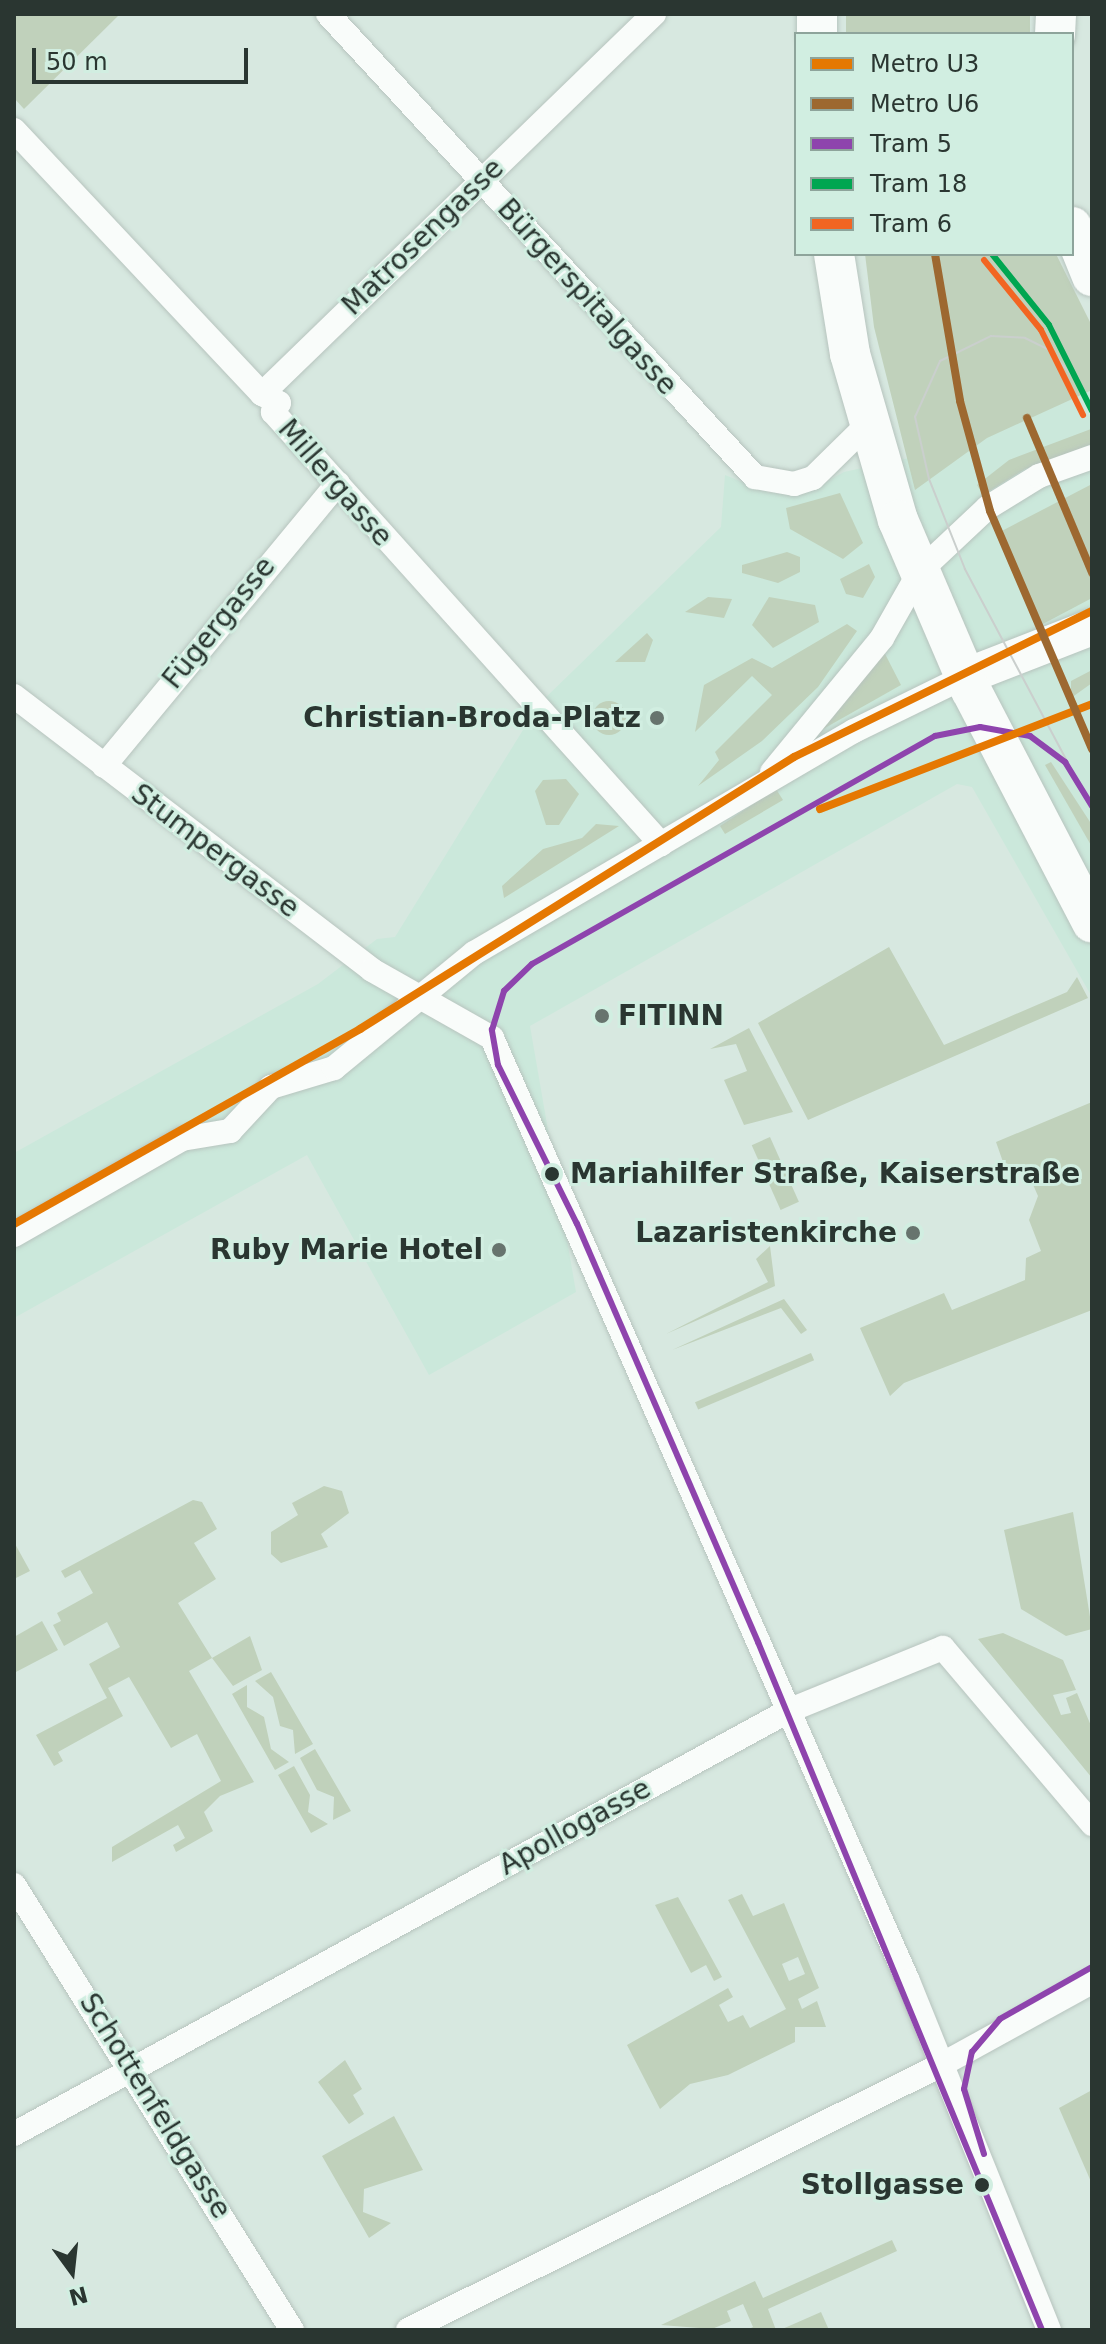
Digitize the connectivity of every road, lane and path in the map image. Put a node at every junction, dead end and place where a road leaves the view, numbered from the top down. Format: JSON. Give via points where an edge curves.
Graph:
{"nodes":[{"id":1,"x":328,"y":14,"type":"edge"},
{"id":2,"x":654,"y":14,"type":"edge"},
{"id":3,"x":14,"y":130,"type":"edge"},
{"id":4,"x":480,"y":179,"type":"junction"},
{"id":5,"x":1074,"y":232,"type":"edge"},
{"id":6,"x":834,"y":256,"type":"edge"},
{"id":7,"x":1092,"y":276,"type":"edge"},
{"id":8,"x":262,"y":394,"type":"junction"},
{"id":9,"x":867,"y":425,"type":"junction"},
{"id":10,"x":1092,"y":457,"type":"edge"},
{"id":11,"x":338,"y":483,"type":"junction"},
{"id":12,"x":920,"y":571,"type":"junction"},
{"id":13,"x":1092,"y":627,"type":"edge"},
{"id":14,"x":964,"y":677,"type":"junction"},
{"id":15,"x":14,"y":696,"type":"edge"},
{"id":16,"x":104,"y":766,"type":"junction"},
{"id":17,"x":760,"y":786,"type":"junction"},
{"id":18,"x":661,"y":844,"type":"junction"},
{"id":19,"x":1092,"y":922,"type":"edge"},
{"id":20,"x":422,"y":997,"type":"junction"},
{"id":21,"x":14,"y":1235,"type":"edge"},
{"id":22,"x":790,"y":1710,"type":"junction"},
{"id":23,"x":1092,"y":1824,"type":"edge"},
{"id":24,"x":14,"y":1885,"type":"edge"},
{"id":25,"x":1092,"y":1982,"type":"edge"},
{"id":26,"x":941,"y":2065,"type":"junction"},
{"id":27,"x":134,"y":2067,"type":"junction"},
{"id":28,"x":14,"y":2134,"type":"edge"},
{"id":29,"x":292,"y":2330,"type":"edge"},
{"id":30,"x":408,"y":2330,"type":"edge"},
{"id":31,"x":1049,"y":2330,"type":"edge"}],
"edges":[{"from":1,"to":4,"type":"street","name":"Bürgerspitalgasse"},
{"from":2,"to":4,"type":"street","name":"Matrosengasse"},
{"from":3,"to":8,"type":"street","name":"Millergasse"},
{"from":4,"to":8,"type":"street","name":"Matrosengasse"},
{"from":4,"to":9,"type":"street","name":"Bürgerspitalgasse","via":[[755,477],[794,484],[813,478]]},
{"from":5,"to":7,"type":"main road"},
{"from":6,"to":9,"type":"main road"},
{"from":8,"to":11,"type":"street","name":"Millergasse","via":[[279,403],[273,412]]},
{"from":9,"to":12,"type":"main road"},
{"from":10,"to":12,"type":"street","via":[[1039,476],[987,508]]},
{"from":11,"to":16,"type":"street","name":"Fügergasse"},
{"from":11,"to":18,"type":"street","name":"Millergasse"},
{"from":12,"to":14,"type":"main road"},
{"from":12,"to":17,"type":"street","via":[[853,677]]},
{"from":13,"to":14,"type":"street"},
{"from":14,"to":17,"type":"street"},
{"from":14,"to":19,"type":"main road"},
{"from":15,"to":16,"type":"street","name":"Stumpergasse"},
{"from":16,"to":20,"type":"street","name":"Stumpergasse","via":[[372,970]]},
{"from":17,"to":18,"type":"street"},
{"from":18,"to":20,"type":"street","via":[[474,953]]},
{"from":20,"to":21,"type":"street","via":[[334,1068],[271,1087],[230,1131],[182,1139]]},
{"from":20,"to":22,"type":"street","name":"Stumpergasse","via":[[492,1038],[517,1082]]},
{"from":22,"to":23,"type":"street","name":"Apollogasse","via":[[943,1648]]},
{"from":22,"to":26,"type":"street","name":"Stumpergasse"},
{"from":22,"to":27,"type":"street","name":"Apollogasse"},
{"from":24,"to":27,"type":"street","name":"Schottenfeldgasse"},
{"from":25,"to":26,"type":"street"},
{"from":26,"to":30,"type":"street"},
{"from":26,"to":31,"type":"street","name":"Stumpergasse"},
{"from":27,"to":28,"type":"street","name":"Apollogasse"},
{"from":27,"to":29,"type":"street","name":"Schottenfeldgasse"}]}
